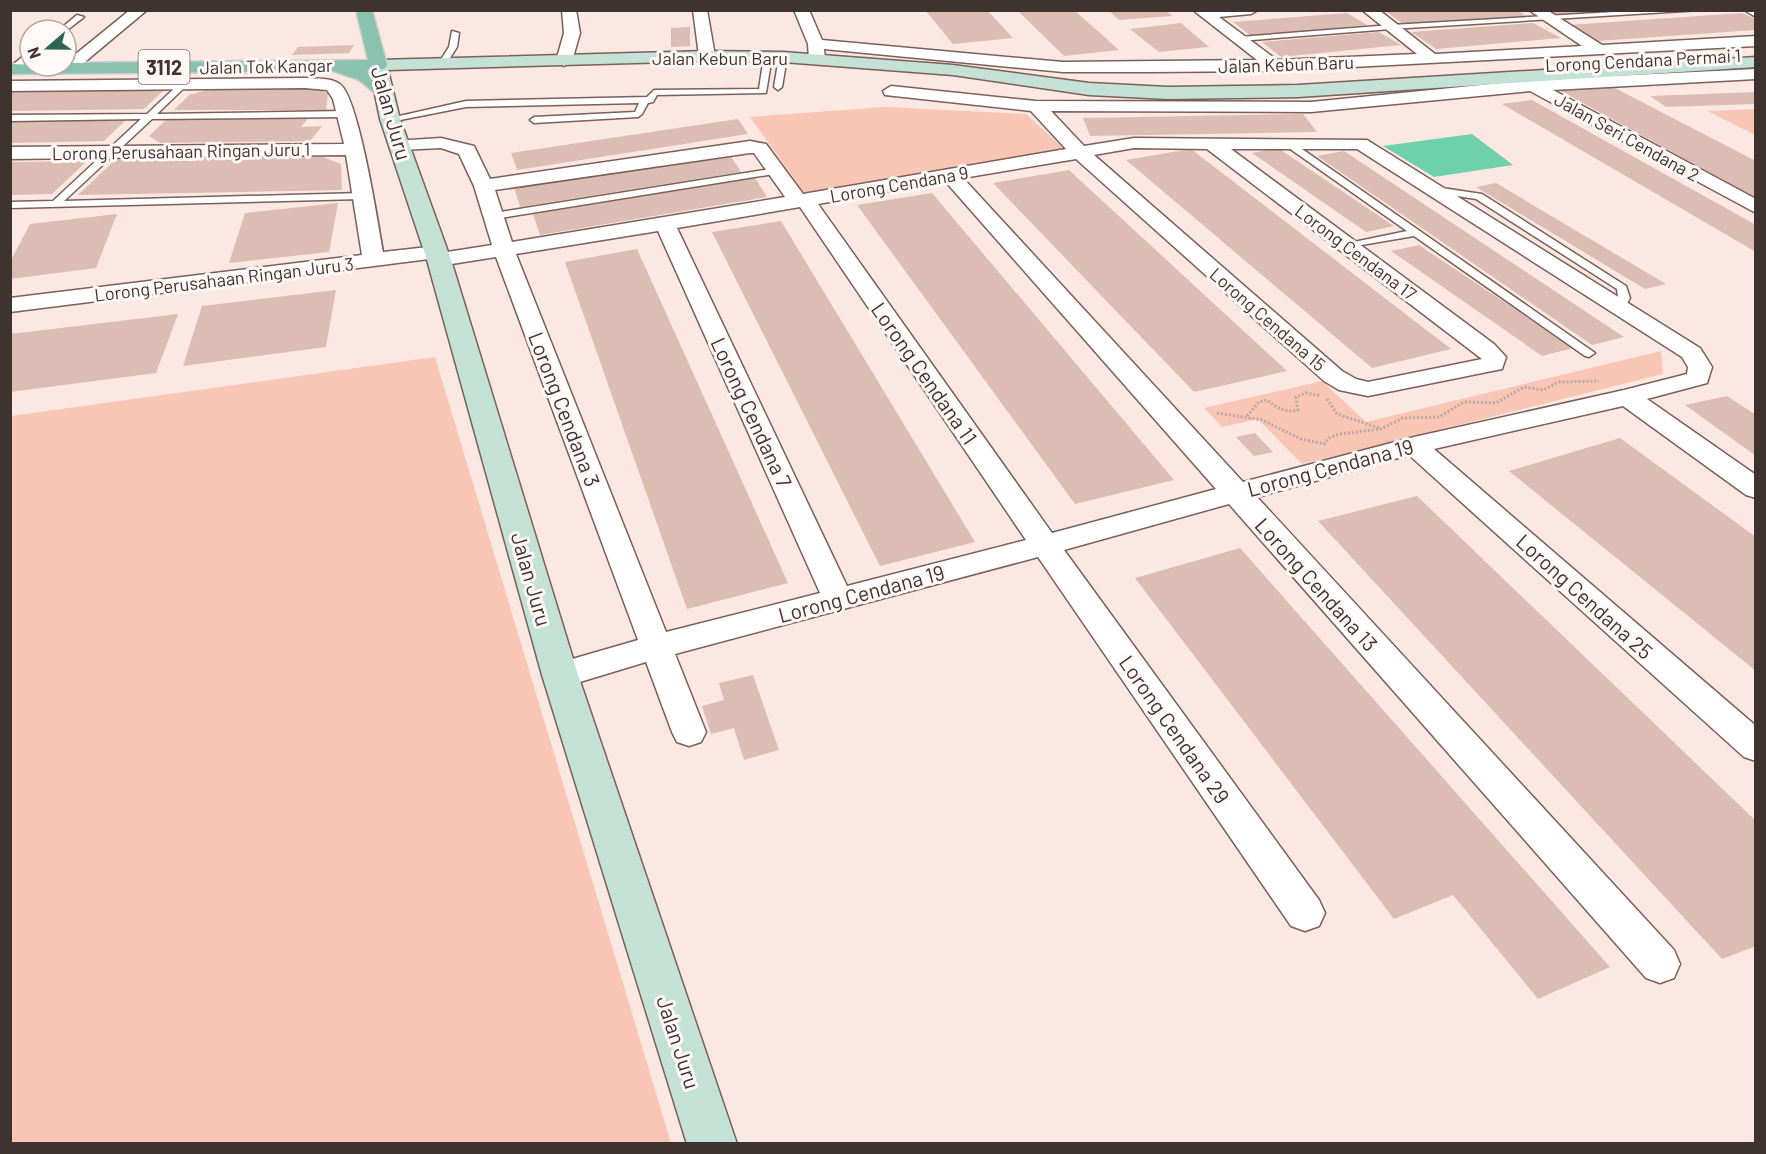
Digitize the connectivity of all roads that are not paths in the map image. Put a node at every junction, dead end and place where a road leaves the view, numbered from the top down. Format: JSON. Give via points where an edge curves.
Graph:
{"nodes":[{"id":1,"x":140,"y":10,"type":"edge"},
{"id":2,"x":364,"y":10,"type":"edge"},
{"id":3,"x":569,"y":10,"type":"edge"},
{"id":4,"x":700,"y":10,"type":"edge"},
{"id":5,"x":801,"y":10,"type":"edge"},
{"id":6,"x":1251,"y":10,"type":"edge"},
{"id":7,"x":1369,"y":10,"type":"edge"},
{"id":8,"x":1698,"y":10,"type":"edge"},
{"id":9,"x":1751,"y":10,"type":"edge"},
{"id":10,"x":1202,"y":12,"type":"edge"},
{"id":11,"x":1755,"y":13,"type":"edge"},
{"id":12,"x":1542,"y":14,"type":"edge"},
{"id":13,"x":1391,"y":27,"type":"junction"},
{"id":14,"x":455,"y":33,"type":"dead end"},
{"id":15,"x":1239,"y":39,"type":"junction"},
{"id":16,"x":1755,"y":41,"type":"edge"},
{"id":17,"x":374,"y":42,"type":"junction"},
{"id":18,"x":1598,"y":49,"type":"junction"},
{"id":19,"x":817,"y":52,"type":"junction"},
{"id":20,"x":1755,"y":53,"type":"edge"},
{"id":21,"x":78,"y":56,"type":"edge"},
{"id":22,"x":707,"y":56,"type":"junction"},
{"id":23,"x":775,"y":56,"type":"junction"},
{"id":24,"x":1431,"y":58,"type":"junction"},
{"id":25,"x":78,"y":61,"type":"edge"},
{"id":26,"x":564,"y":61,"type":"junction"},
{"id":27,"x":1755,"y":62,"type":"edge"},
{"id":28,"x":442,"y":64,"type":"junction"},
{"id":29,"x":317,"y":66,"type":"junction"},
{"id":30,"x":1275,"y":66,"type":"junction"},
{"id":31,"x":1508,"y":71,"type":"junction"},
{"id":32,"x":1755,"y":74,"type":"edge"},
{"id":33,"x":11,"y":75,"type":"edge"},
{"id":34,"x":381,"y":79,"type":"junction"},
{"id":35,"x":184,"y":84,"type":"junction"},
{"id":36,"x":1062,"y":85,"type":"junction"},
{"id":37,"x":1533,"y":86,"type":"junction"},
{"id":38,"x":778,"y":87,"type":"dead end"},
{"id":39,"x":891,"y":91,"type":"dead end"},
{"id":40,"x":1298,"y":91,"type":"junction"},
{"id":41,"x":644,"y":101,"type":"junction"},
{"id":42,"x":1036,"y":106,"type":"junction"},
{"id":43,"x":1311,"y":107,"type":"junction"},
{"id":44,"x":345,"y":114,"type":"junction"},
{"id":45,"x":149,"y":116,"type":"junction"},
{"id":46,"x":10,"y":118,"type":"edge"},
{"id":47,"x":390,"y":119,"type":"junction"},
{"id":48,"x":534,"y":120,"type":"dead end"},
{"id":49,"x":1211,"y":143,"type":"junction"},
{"id":50,"x":1289,"y":144,"type":"junction"},
{"id":51,"x":1355,"y":144,"type":"junction"},
{"id":52,"x":399,"y":145,"type":"junction"},
{"id":53,"x":352,"y":149,"type":"junction"},
{"id":54,"x":111,"y":152,"type":"junction"},
{"id":55,"x":1079,"y":152,"type":"junction"},
{"id":56,"x":10,"y":153,"type":"edge"},
{"id":57,"x":777,"y":171,"type":"junction"},
{"id":58,"x":950,"y":175,"type":"junction"},
{"id":59,"x":484,"y":186,"type":"junction"},
{"id":60,"x":361,"y":196,"type":"junction"},
{"id":61,"x":801,"y":201,"type":"junction"},
{"id":62,"x":55,"y":204,"type":"junction"},
{"id":63,"x":10,"y":205,"type":"edge"},
{"id":64,"x":1755,"y":207,"type":"edge"},
{"id":65,"x":494,"y":216,"type":"junction"},
{"id":66,"x":665,"y":224,"type":"junction"},
{"id":67,"x":1418,"y":232,"type":"junction"},
{"id":68,"x":1348,"y":246,"type":"junction"},
{"id":69,"x":504,"y":250,"type":"junction"},
{"id":70,"x":438,"y":256,"type":"junction"},
{"id":71,"x":374,"y":261,"type":"junction"},
{"id":72,"x":10,"y":305,"type":"edge"},
{"id":73,"x":1590,"y":353,"type":"dead end"},
{"id":74,"x":1493,"y":364,"type":"joint"},
{"id":75,"x":1627,"y":397,"type":"junction"},
{"id":76,"x":1414,"y":445,"type":"junction"},
{"id":77,"x":1755,"y":489,"type":"edge"},
{"id":78,"x":1235,"y":493,"type":"junction"},
{"id":79,"x":1045,"y":545,"type":"junction"},
{"id":80,"x":838,"y":599,"type":"junction"},
{"id":81,"x":656,"y":647,"type":"junction"},
{"id":82,"x":560,"y":675,"type":"junction"},
{"id":83,"x":689,"y":732,"type":"dead end"},
{"id":84,"x":1755,"y":747,"type":"edge"},
{"id":85,"x":1305,"y":913,"type":"dead end"},
{"id":86,"x":1660,"y":964,"type":"dead end"},
{"id":87,"x":712,"y":1143,"type":"edge"}],
"edges":[{"from":1,"to":21,"type":"street"},
{"from":2,"to":17,"type":"main road","name":"Jalan Juru"},
{"from":3,"to":26,"type":"street","via":[[572,33]]},
{"from":4,"to":22,"type":"street"},
{"from":5,"to":19,"type":"street"},
{"from":6,"to":10,"type":"street"},
{"from":7,"to":13,"type":"street"},
{"from":8,"to":12,"type":"lane"},
{"from":9,"to":11,"type":"street"},
{"from":10,"to":15,"type":"street"},
{"from":12,"to":13,"type":"lane"},
{"from":12,"to":18,"type":"street"},
{"from":13,"to":15,"type":"lane"},
{"from":13,"to":24,"type":"street"},
{"from":14,"to":28,"type":"lane","via":[[453,47]]},
{"from":15,"to":30,"type":"street"},
{"from":16,"to":18,"type":"street","name":"Jalan Kebun Baru"},
{"from":17,"to":29,"type":"main road","via":[[359,56]]},
{"from":17,"to":34,"type":"main road","name":"Jalan Juru"},
{"from":18,"to":24,"type":"street","name":"Jalan Kebun Baru"},
{"from":19,"to":23,"type":"street","name":"Jalan Kebun Baru"},
{"from":19,"to":30,"type":"street","name":"Jalan Kebun Baru","via":[[1063,67]]},
{"from":19,"to":36,"type":"street","name":"Jalan Kebun Baru"},
{"from":20,"to":31,"type":"street","name":"Jalan Kebun Baru"},
{"from":22,"to":23,"type":"street","name":"Jalan Kebun Baru"},
{"from":22,"to":26,"type":"street","name":"Jalan Kebun Baru"},
{"from":23,"to":38,"type":"lane"},
{"from":23,"to":41,"type":"lane","via":[[763,91],[654,93]]},
{"from":24,"to":30,"type":"street","name":"Jalan Kebun Baru"},
{"from":25,"to":29,"type":"main road","name":"Jalan Tok Kangar","number":"3112"},
{"from":26,"to":28,"type":"street","name":"Jalan Kebun Baru"},
{"from":27,"to":31,"type":"street","name":"Jalan Kebun Baru"},
{"from":28,"to":34,"type":"street","name":"Jalan Kebun Baru"},
{"from":29,"to":34,"type":"main road","name":"Jalan Tok Kangar","number":"3112"},
{"from":29,"to":34,"type":"main road"},
{"from":31,"to":36,"type":"street","name":"Jalan Kebun Baru"},
{"from":31,"to":37,"type":"street","name":"Jalan Seri Cendana 2"},
{"from":31,"to":40,"type":"street","name":"Jalan Kebun Baru"},
{"from":32,"to":37,"type":"street","name":"Lorong Cendana Permai 1"},
{"from":33,"to":35,"type":"street"},
{"from":34,"to":47,"type":"street","name":"Jalan Juru"},
{"from":35,"to":44,"type":"street","via":[[329,85],[337,90]]},
{"from":35,"to":45,"type":"lane"},
{"from":36,"to":40,"type":"street","name":"Jalan Kebun Baru","via":[[1168,93]]},
{"from":37,"to":43,"type":"street","name":"Lorong Cendana Permai 1"},
{"from":37,"to":64,"type":"street","name":"Jalan Seri Cendana 2"},
{"from":39,"to":42,"type":"street","name":"Lorong Cendana Permai 1"},
{"from":40,"to":43,"type":"street","name":"Lorong Cendana 19"},
{"from":41,"to":47,"type":"lane","via":[[466,104]]},
{"from":41,"to":48,"type":"lane","via":[[638,114]]},
{"from":42,"to":43,"type":"street","name":"Lorong Cendana Permai 1"},
{"from":42,"to":55,"type":"street","name":"Lorong Cendana 15"},
{"from":43,"to":51,"type":"street","name":"Lorong Cendana 19"},
{"from":44,"to":45,"type":"lane"},
{"from":44,"to":53,"type":"street"},
{"from":45,"to":46,"type":"lane"},
{"from":45,"to":54,"type":"lane"},
{"from":47,"to":52,"type":"street","name":"Jalan Juru"},
{"from":49,"to":50,"type":"street","name":"Lorong Cendana 9"},
{"from":49,"to":55,"type":"street","name":"Lorong Cendana 9","via":[[1134,143]]},
{"from":49,"to":68,"type":"street","name":"Lorong Cendana 17"},
{"from":50,"to":51,"type":"street","name":"Lorong Cendana 9"},
{"from":50,"to":67,"type":"lane"},
{"from":51,"to":75,"type":"street","name":"Lorong Cendana 19","via":[[1435,190],[1692,353],[1700,367],[1698,378]]},
{"from":52,"to":59,"type":"street","name":"Lorong Cendana 3","via":[[441,143],[467,150]]},
{"from":52,"to":70,"type":"street","name":"Jalan Juru"},
{"from":53,"to":54,"type":"street","name":"Lorong Perusahaan Ringan Juru 1"},
{"from":53,"to":60,"type":"street"},
{"from":54,"to":56,"type":"street","name":"Lorong Perusahaan Ringan Juru 1"},
{"from":54,"to":62,"type":"lane"},
{"from":55,"to":58,"type":"street","name":"Lorong Cendana 9"},
{"from":55,"to":74,"type":"street","name":"Lorong Cendana 15","via":[[1333,376],[1348,385],[1368,389]]},
{"from":57,"to":59,"type":"street","name":"Lorong Cendana 11","via":[[760,148],[739,147]]},
{"from":57,"to":61,"type":"street","name":"Lorong Cendana 11"},
{"from":57,"to":65,"type":"lane"},
{"from":58,"to":61,"type":"street","name":"Lorong Cendana 9"},
{"from":58,"to":78,"type":"street","name":"Lorong Cendana 13"},
{"from":59,"to":65,"type":"street","name":"Lorong Cendana 3"},
{"from":60,"to":62,"type":"lane"},
{"from":60,"to":71,"type":"street"},
{"from":61,"to":66,"type":"street","name":"Lorong Cendana 9"},
{"from":61,"to":79,"type":"street","name":"Lorong Cendana 11"},
{"from":62,"to":63,"type":"lane"},
{"from":65,"to":69,"type":"street","name":"Lorong Cendana 3"},
{"from":66,"to":69,"type":"street","name":"Lorong Cendana 9"},
{"from":66,"to":80,"type":"street","name":"Lorong Cendana 7"},
{"from":67,"to":68,"type":"lane"},
{"from":67,"to":73,"type":"lane"},
{"from":68,"to":74,"type":"street","name":"Lorong Cendana 17","via":[[1486,349],[1494,357]]},
{"from":69,"to":70,"type":"street","name":"Lorong Cendana 9"},
{"from":69,"to":81,"type":"street","name":"Lorong Cendana 3"},
{"from":70,"to":71,"type":"street","name":"Lorong Perusahaan Ringan Juru 3"},
{"from":70,"to":82,"type":"street","name":"Jalan Juru"},
{"from":71,"to":72,"type":"street","name":"Lorong Perusahaan Ringan Juru 3"},
{"from":75,"to":76,"type":"street","name":"Lorong Cendana 19"},
{"from":75,"to":77,"type":"street"},
{"from":76,"to":78,"type":"street","name":"Lorong Cendana 19"},
{"from":76,"to":84,"type":"street","name":"Lorong Cendana 25"},
{"from":78,"to":79,"type":"street","name":"Lorong Cendana 19"},
{"from":78,"to":86,"type":"street","name":"Lorong Cendana 13"},
{"from":79,"to":80,"type":"street","name":"Lorong Cendana 19"},
{"from":79,"to":85,"type":"street","name":"Lorong Cendana 29"},
{"from":80,"to":81,"type":"street","name":"Lorong Cendana 19"},
{"from":81,"to":82,"type":"street","name":"Lorong Cendana 19"},
{"from":81,"to":83,"type":"street","name":"Lorong Cendana 3"},
{"from":82,"to":87,"type":"street","name":"Jalan Juru"}]}
